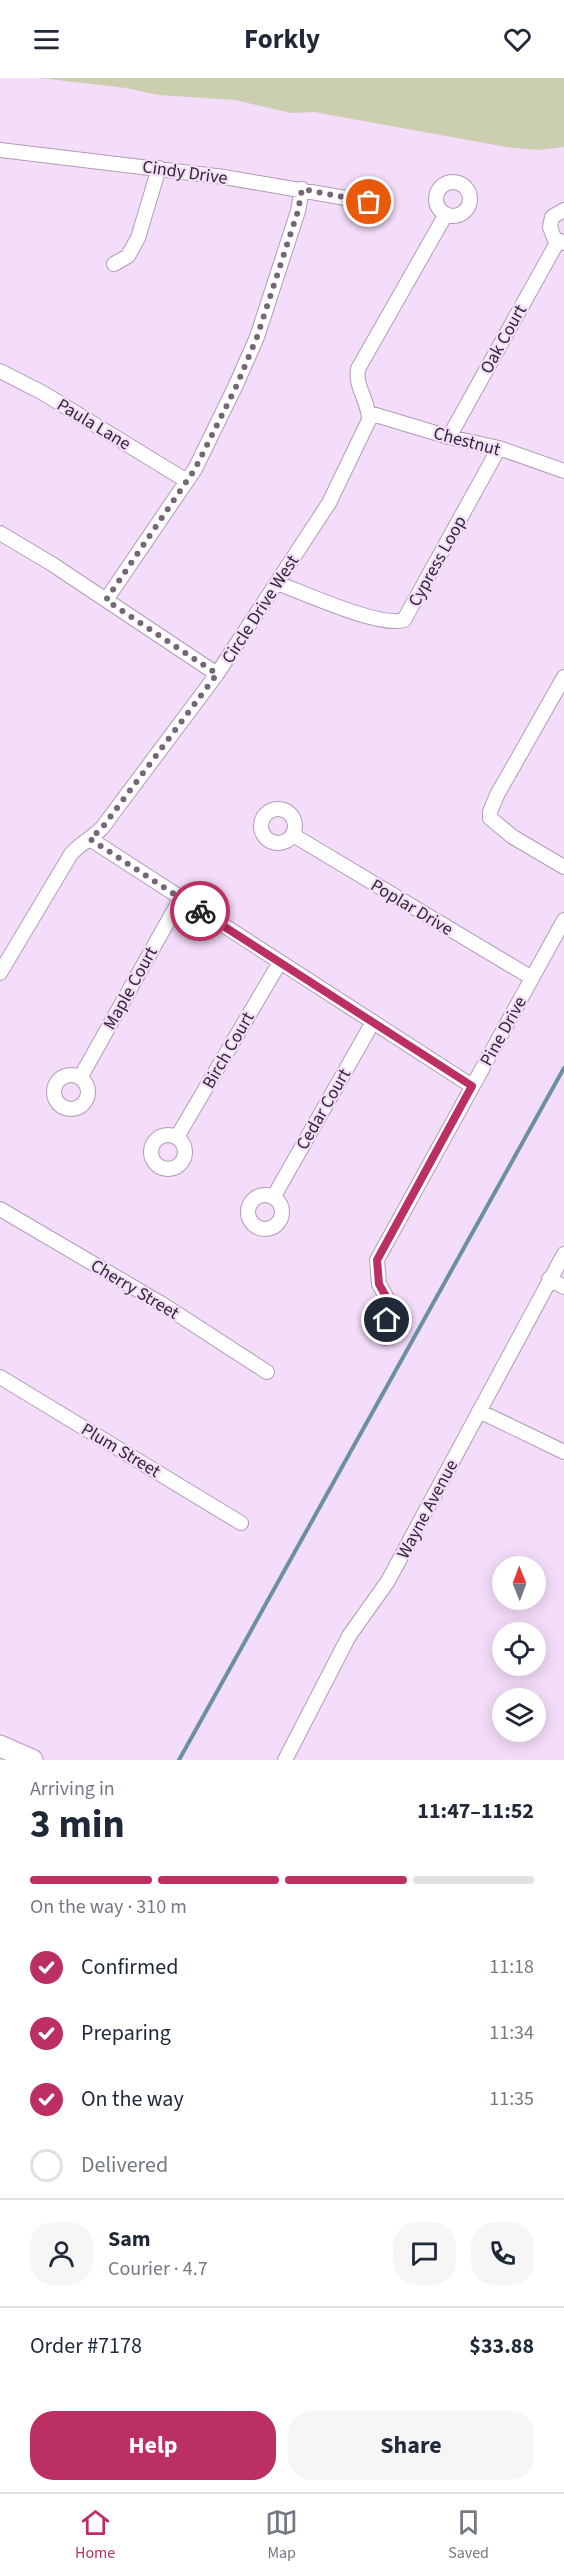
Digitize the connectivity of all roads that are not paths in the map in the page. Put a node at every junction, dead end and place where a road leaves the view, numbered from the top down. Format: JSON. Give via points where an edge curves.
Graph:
{"nodes":[{"id":1,"x":0,"y":150,"type":"edge"},
{"id":2,"x":159,"y":168,"type":"junction"},
{"id":3,"x":302,"y":189,"type":"junction"},
{"id":4,"x":369,"y":202,"type":"dead end"},
{"id":5,"x":564,"y":210,"type":"edge"},
{"id":6,"x":446,"y":214,"type":"dead end"},
{"id":7,"x":561,"y":242,"type":"edge"},
{"id":8,"x":114,"y":264,"type":"dead end"},
{"id":9,"x":0,"y":371,"type":"edge"},
{"id":10,"x":369,"y":413,"type":"junction"},
{"id":11,"x":449,"y":437,"type":"junction"},
{"id":12,"x":499,"y":448,"type":"junction"},
{"id":13,"x":562,"y":467,"type":"edge"},
{"id":14,"x":187,"y":481,"type":"junction"},
{"id":15,"x":0,"y":533,"type":"edge"},
{"id":16,"x":277,"y":583,"type":"junction"},
{"id":17,"x":106,"y":600,"type":"junction"},
{"id":18,"x":217,"y":674,"type":"junction"},
{"id":19,"x":564,"y":677,"type":"edge"},
{"id":20,"x":293,"y":835,"type":"dead end"},
{"id":21,"x":90,"y":839,"type":"junction"},
{"id":22,"x":564,"y":867,"type":"edge"},
{"id":23,"x":181,"y":898,"type":"junction"},
{"id":24,"x":564,"y":920,"type":"edge"},
{"id":25,"x":280,"y":962,"type":"junction"},
{"id":26,"x":0,"y":973,"type":"edge"},
{"id":27,"x":532,"y":978,"type":"junction"},
{"id":28,"x":373,"y":1022,"type":"junction"},
{"id":29,"x":80,"y":1078,"type":"dead end"},
{"id":30,"x":472,"y":1086,"type":"junction"},
{"id":31,"x":177,"y":1137,"type":"dead end"},
{"id":32,"x":274,"y":1196,"type":"dead end"},
{"id":33,"x":0,"y":1209,"type":"edge"},
{"id":34,"x":564,"y":1254,"type":"edge"},
{"id":35,"x":549,"y":1280,"type":"junction"},
{"id":36,"x":564,"y":1287,"type":"edge"},
{"id":37,"x":385,"y":1338,"type":"dead end"},
{"id":38,"x":267,"y":1372,"type":"dead end"},
{"id":39,"x":0,"y":1377,"type":"edge"},
{"id":40,"x":479,"y":1411,"type":"junction"},
{"id":41,"x":564,"y":1452,"type":"edge"},
{"id":42,"x":241,"y":1523,"type":"dead end"},
{"id":43,"x":0,"y":1746,"type":"edge"},
{"id":44,"x":32,"y":1760,"type":"edge"},
{"id":45,"x":285,"y":1760,"type":"edge"}],
"edges":[{"from":1,"to":2,"type":"street","name":"Cindy Drive"},
{"from":2,"to":3,"type":"street","name":"Cindy Drive"},
{"from":2,"to":8,"type":"street","via":[[138,238],[128,256]]},
{"from":3,"to":4,"type":"street","name":"Cindy Drive"},
{"from":3,"to":14,"type":"street","via":[[257,337]]},
{"from":5,"to":7,"type":"street","name":"Oak Court","via":[[550,222],[551,233]]},
{"from":6,"to":10,"type":"street","via":[[358,369],[359,389]]},
{"from":7,"to":11,"type":"street","name":"Oak Court"},
{"from":9,"to":14,"type":"street","name":"Paula Lane"},
{"from":10,"to":11,"type":"street","name":"Chestnut"},
{"from":10,"to":16,"type":"street","name":"Circle Drive West","via":[[361,439],[329,503]]},
{"from":11,"to":12,"type":"street","name":"Chestnut"},
{"from":12,"to":13,"type":"street","name":"Chestnut"},
{"from":12,"to":16,"type":"street","name":"Cypress Loop","via":[[404,620],[359,614]]},
{"from":14,"to":17,"type":"street"},
{"from":15,"to":17,"type":"street"},
{"from":16,"to":18,"type":"street","name":"Circle Drive West"},
{"from":17,"to":18,"type":"street"},
{"from":18,"to":21,"type":"street","name":"Circle Drive West"},
{"from":19,"to":22,"type":"street","via":[[497,795],[490,818],[513,837]]},
{"from":20,"to":27,"type":"street","name":"Poplar Drive"},
{"from":21,"to":23,"type":"street"},
{"from":21,"to":26,"type":"street","name":"Circle Drive West","via":[[71,854]]},
{"from":23,"to":25,"type":"street"},
{"from":23,"to":29,"type":"street","name":"Maple Court"},
{"from":24,"to":27,"type":"street","name":"Pine Drive"},
{"from":25,"to":28,"type":"street"},
{"from":25,"to":31,"type":"street","name":"Birch Court"},
{"from":27,"to":30,"type":"street","name":"Pine Drive"},
{"from":28,"to":30,"type":"street"},
{"from":28,"to":32,"type":"street","name":"Cedar Court"},
{"from":30,"to":37,"type":"street","name":"Pine Drive","via":[[377,1260],[379,1284],[389,1302]]},
{"from":33,"to":38,"type":"street","name":"Cherry Street","via":[[162,1304]]},
{"from":34,"to":35,"type":"street","name":"Wayne Avenue"},
{"from":35,"to":36,"type":"street"},
{"from":35,"to":40,"type":"street","name":"Wayne Avenue"},
{"from":39,"to":42,"type":"street","name":"Plum Street"},
{"from":40,"to":41,"type":"street"},
{"from":40,"to":45,"type":"street","name":"Wayne Avenue","via":[[388,1581],[349,1636]]},
{"from":43,"to":44,"type":"highway"}]}
